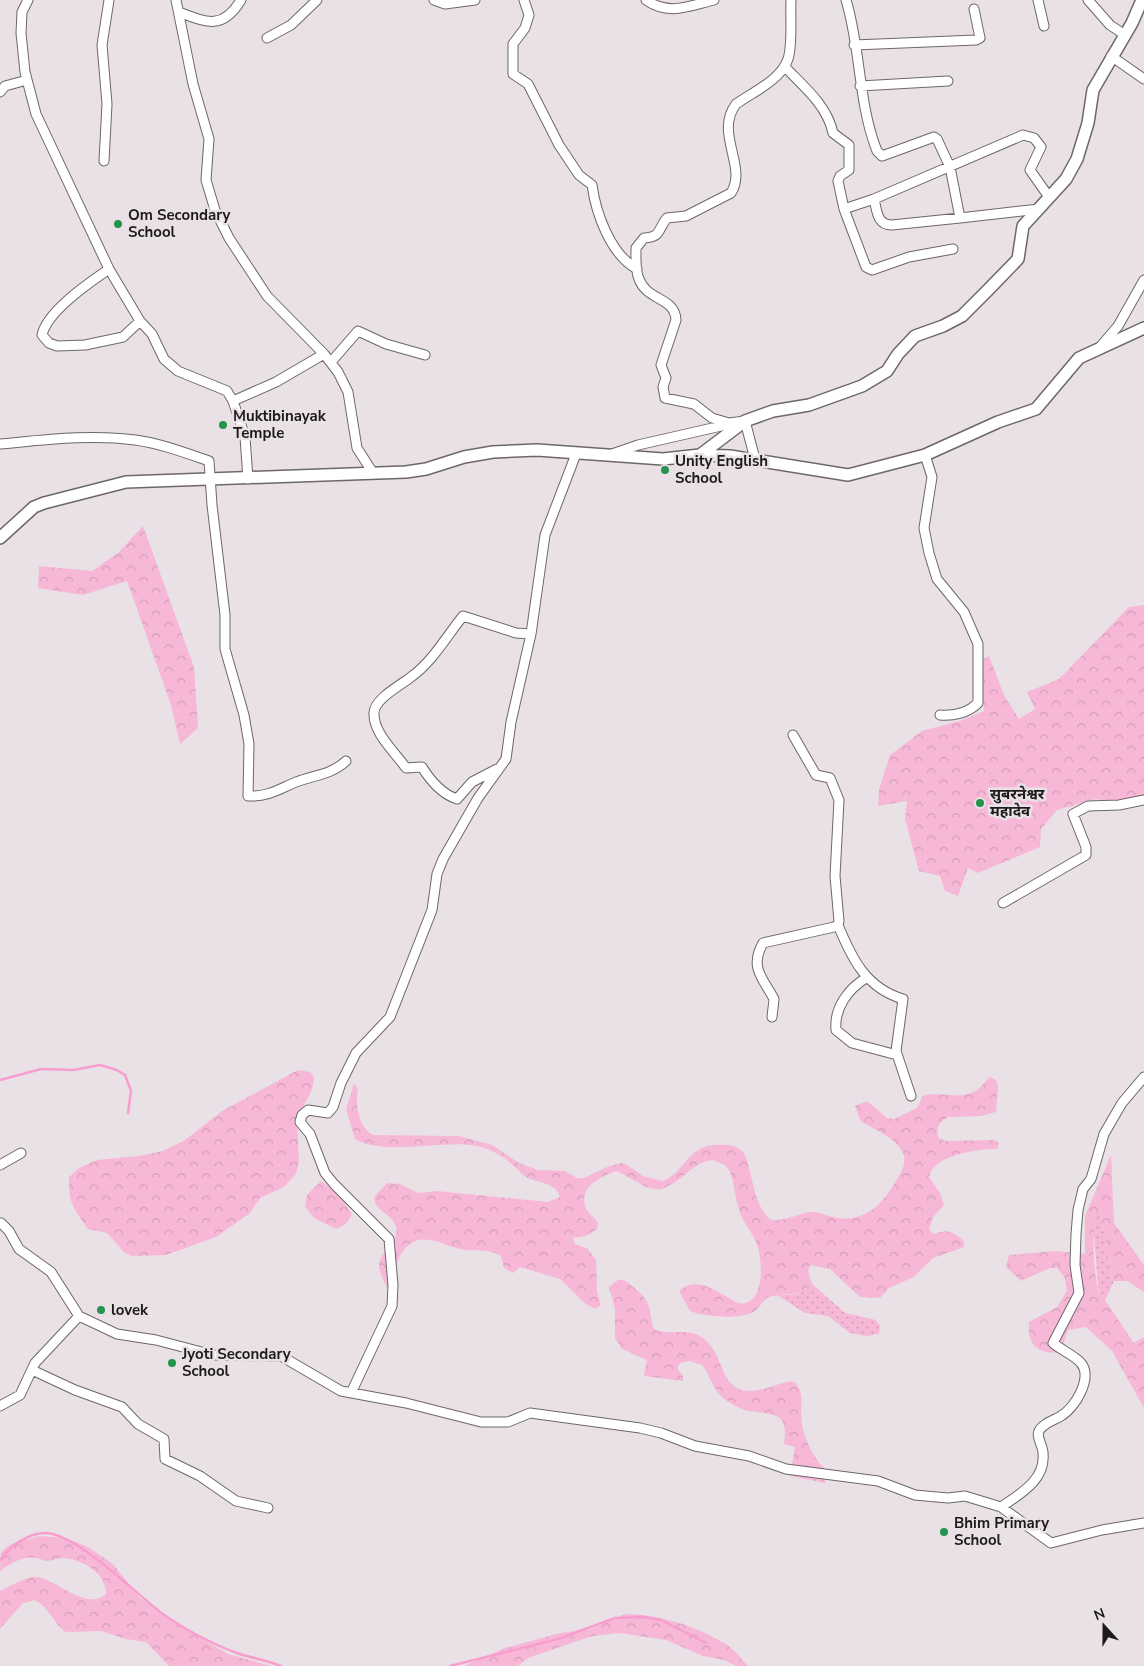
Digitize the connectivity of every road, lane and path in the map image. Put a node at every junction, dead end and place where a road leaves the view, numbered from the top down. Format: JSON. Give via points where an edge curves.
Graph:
{"nodes":[{"id":1,"x":28,"y":0,"type":"edge"},
{"id":2,"x":110,"y":0,"type":"edge"},
{"id":3,"x":176,"y":0,"type":"edge"},
{"id":4,"x":241,"y":0,"type":"edge"},
{"id":5,"x":318,"y":0,"type":"edge"},
{"id":6,"x":434,"y":0,"type":"edge"},
{"id":7,"x":475,"y":0,"type":"edge"},
{"id":8,"x":524,"y":0,"type":"edge"},
{"id":9,"x":646,"y":0,"type":"edge"},
{"id":10,"x":714,"y":0,"type":"edge"},
{"id":11,"x":791,"y":0,"type":"edge"},
{"id":12,"x":846,"y":0,"type":"edge"},
{"id":13,"x":1038,"y":0,"type":"edge"},
{"id":14,"x":1088,"y":0,"type":"edge"},
{"id":15,"x":1142,"y":0,"type":"edge"},
{"id":16,"x":974,"y":9,"type":"dead end"},
{"id":17,"x":179,"y":12,"type":"junction"},
{"id":18,"x":1044,"y":26,"type":"dead end"},
{"id":19,"x":1125,"y":35,"type":"junction"},
{"id":20,"x":267,"y":38,"type":"dead end"},
{"id":21,"x":854,"y":45,"type":"junction"},
{"id":22,"x":1111,"y":56,"type":"junction"},
{"id":23,"x":785,"y":67,"type":"junction"},
{"id":24,"x":1144,"y":79,"type":"edge"},
{"id":25,"x":27,"y":80,"type":"junction"},
{"id":26,"x":948,"y":81,"type":"dead end"},
{"id":27,"x":860,"y":86,"type":"junction"},
{"id":28,"x":0,"y":92,"type":"edge"},
{"id":29,"x":104,"y":161,"type":"dead end"},
{"id":30,"x":950,"y":167,"type":"junction"},
{"id":31,"x":1049,"y":197,"type":"junction"},
{"id":32,"x":874,"y":199,"type":"junction"},
{"id":33,"x":1038,"y":209,"type":"junction"},
{"id":34,"x":844,"y":210,"type":"junction"},
{"id":35,"x":960,"y":218,"type":"junction"},
{"id":36,"x":953,"y":249,"type":"dead end"},
{"id":37,"x":109,"y":269,"type":"junction"},
{"id":38,"x":637,"y":269,"type":"junction"},
{"id":39,"x":1144,"y":280,"type":"edge"},
{"id":40,"x":140,"y":321,"type":"junction"},
{"id":41,"x":1144,"y":328,"type":"edge"},
{"id":42,"x":1100,"y":346,"type":"junction"},
{"id":43,"x":324,"y":354,"type":"junction"},
{"id":44,"x":425,"y":355,"type":"dead end"},
{"id":45,"x":331,"y":362,"type":"junction"},
{"id":46,"x":233,"y":401,"type":"junction"},
{"id":47,"x":745,"y":422,"type":"junction"},
{"id":48,"x":0,"y":444,"type":"edge"},
{"id":49,"x":576,"y":454,"type":"junction"},
{"id":50,"x":611,"y":454,"type":"junction"},
{"id":51,"x":926,"y":454,"type":"junction"},
{"id":52,"x":700,"y":455,"type":"junction"},
{"id":53,"x":755,"y":459,"type":"junction"},
{"id":54,"x":373,"y":473,"type":"junction"},
{"id":55,"x":248,"y":478,"type":"junction"},
{"id":56,"x":211,"y":480,"type":"junction"},
{"id":57,"x":0,"y":538,"type":"edge"},
{"id":58,"x":531,"y":634,"type":"junction"},
{"id":59,"x":940,"y":715,"type":"dead end"},
{"id":60,"x":793,"y":735,"type":"dead end"},
{"id":61,"x":346,"y":760,"type":"dead end"},
{"id":62,"x":501,"y":766,"type":"junction"},
{"id":63,"x":1144,"y":800,"type":"edge"},
{"id":64,"x":1003,"y":903,"type":"dead end"},
{"id":65,"x":838,"y":925,"type":"junction"},
{"id":66,"x":866,"y":978,"type":"junction"},
{"id":67,"x":772,"y":1017,"type":"dead end"},
{"id":68,"x":897,"y":1055,"type":"junction"},
{"id":69,"x":1144,"y":1077,"type":"edge"},
{"id":70,"x":911,"y":1096,"type":"dead end"},
{"id":71,"x":21,"y":1153,"type":"dead end"},
{"id":72,"x":0,"y":1165,"type":"edge"},
{"id":73,"x":1,"y":1223,"type":"edge"},
{"id":74,"x":79,"y":1316,"type":"junction"},
{"id":75,"x":32,"y":1370,"type":"junction"},
{"id":76,"x":351,"y":1392,"type":"junction"},
{"id":77,"x":0,"y":1406,"type":"edge"},
{"id":78,"x":1000,"y":1507,"type":"junction"},
{"id":79,"x":268,"y":1508,"type":"dead end"},
{"id":80,"x":1144,"y":1522,"type":"edge"}],
"edges":[{"from":1,"to":25,"type":"street","via":[[22,12],[21,33]]},
{"from":2,"to":29,"type":"street","via":[[102,45],[107,104]]},
{"from":3,"to":17,"type":"street"},
{"from":4,"to":17,"type":"street","via":[[232,14],[220,21],[210,22]]},
{"from":5,"to":20,"type":"street","via":[[291,25]]},
{"from":6,"to":7,"type":"street","via":[[445,4]]},
{"from":8,"to":38,"type":"street","via":[[529,15],[525,28],[513,44],[513,74],[528,84],[559,145],[579,175],[592,185],[594,200],[612,241],[626,263]]},
{"from":9,"to":10,"type":"street","via":[[658,8],[675,9]]},
{"from":11,"to":23,"type":"street","via":[[789,57]]},
{"from":12,"to":21,"type":"street"},
{"from":13,"to":18,"type":"street"},
{"from":14,"to":19,"type":"street","via":[[1110,25]]},
{"from":15,"to":19,"type":"street"},
{"from":16,"to":21,"type":"street","via":[[980,33],[976,40]]},
{"from":17,"to":43,"type":"street","via":[[193,84],[209,139],[206,180],[215,210],[229,238],[267,296]]},
{"from":19,"to":22,"type":"street"},
{"from":21,"to":27,"type":"street"},
{"from":22,"to":24,"type":"street"},
{"from":22,"to":31,"type":"street","via":[[1093,90],[1088,123],[1077,159],[1066,179]]},
{"from":23,"to":34,"type":"street","via":[[818,102],[830,120],[833,133],[849,145],[849,170],[838,181]]},
{"from":23,"to":38,"type":"street","via":[[732,108],[728,140],[738,177],[731,193],[686,216],[667,218],[658,234],[639,242],[636,248]]},
{"from":25,"to":28,"type":"street","via":[[5,86]]},
{"from":25,"to":37,"type":"street","via":[[36,114]]},
{"from":26,"to":27,"type":"street"},
{"from":27,"to":30,"type":"street","via":[[877,151],[882,156],[934,137]]},
{"from":30,"to":31,"type":"street","via":[[1028,135],[1040,147],[1030,170]]},
{"from":30,"to":32,"type":"street"},
{"from":30,"to":35,"type":"street"},
{"from":31,"to":33,"type":"street"},
{"from":32,"to":34,"type":"street"},
{"from":32,"to":35,"type":"street","via":[[881,222],[885,225]]},
{"from":33,"to":35,"type":"street"},
{"from":33,"to":47,"type":"street","via":[[1023,226],[1018,259],[962,316],[915,336],[887,371],[853,390],[809,405],[773,411]]},
{"from":34,"to":36,"type":"street","via":[[866,268],[872,270],[909,257]]},
{"from":37,"to":40,"type":"street"},
{"from":37,"to":40,"type":"street","via":[[55,312],[44,324],[42,334],[49,343],[57,346],[85,345],[123,337]]},
{"from":38,"to":47,"type":"street","via":[[639,279],[649,294],[672,306],[675,313],[676,320],[661,365],[666,378],[663,387],[665,398],[694,404],[712,418],[729,423]]},
{"from":39,"to":42,"type":"street","via":[[1118,326]]},
{"from":40,"to":46,"type":"street","via":[[152,334],[169,364],[227,391]]},
{"from":41,"to":42,"type":"street"},
{"from":42,"to":51,"type":"street","via":[[1079,358],[1036,409]]},
{"from":43,"to":45,"type":"street"},
{"from":43,"to":46,"type":"street","via":[[276,382]]},
{"from":44,"to":45,"type":"street","via":[[386,344],[358,331]]},
{"from":45,"to":54,"type":"street","via":[[348,392],[357,448]]},
{"from":46,"to":55,"type":"street","via":[[245,437]]},
{"from":47,"to":50,"type":"street","via":[[638,444]]},
{"from":47,"to":52,"type":"street"},
{"from":47,"to":53,"type":"street"},
{"from":48,"to":56,"type":"street","via":[[110,437],[137,440],[209,461]]},
{"from":49,"to":50,"type":"street"},
{"from":49,"to":54,"type":"street","via":[[537,450],[493,452],[449,460],[426,469]]},
{"from":49,"to":58,"type":"street","via":[[547,528]]},
{"from":50,"to":52,"type":"street","via":[[663,459]]},
{"from":51,"to":53,"type":"street","via":[[848,475]]},
{"from":51,"to":59,"type":"street","via":[[932,477],[924,528],[929,554],[937,579],[970,620],[979,651],[976,672],[978,703],[968,711]]},
{"from":52,"to":53,"type":"street"},
{"from":54,"to":55,"type":"street"},
{"from":55,"to":56,"type":"street"},
{"from":56,"to":57,"type":"street","via":[[126,482],[58,498],[34,507]]},
{"from":56,"to":61,"type":"street","via":[[225,649],[249,744],[248,796],[272,794],[294,783],[331,772]]},
{"from":58,"to":62,"type":"street","via":[[506,758]]},
{"from":58,"to":62,"type":"street","via":[[516,633],[463,616],[434,655],[381,700],[374,711],[383,737],[406,768],[422,766],[431,780],[450,796],[457,799],[472,782]]},
{"from":60,"to":65,"type":"street","via":[[816,775],[830,778],[838,800],[835,876]]},
{"from":62,"to":76,"type":"street","via":[[478,798],[437,874],[432,910],[390,1017],[356,1053],[328,1113],[308,1110],[300,1122],[310,1134],[325,1173],[380,1228],[391,1244],[392,1306]]},
{"from":63,"to":64,"type":"street","via":[[1088,806],[1073,814],[1086,855]]},
{"from":65,"to":66,"type":"street"},
{"from":65,"to":67,"type":"street","via":[[762,943],[756,962],[763,983],[774,999]]},
{"from":66,"to":68,"type":"street","via":[[886,994],[903,1000]]},
{"from":66,"to":68,"type":"street","via":[[844,998],[834,1018],[836,1030],[852,1043]]},
{"from":68,"to":70,"type":"street"},
{"from":69,"to":78,"type":"street","via":[[1122,1102],[1104,1134],[1078,1210],[1075,1265],[1078,1293],[1053,1343],[1081,1364],[1085,1372],[1083,1386],[1063,1415],[1038,1433],[1043,1453],[1042,1470],[1030,1486]]},
{"from":71,"to":72,"type":"street"},
{"from":73,"to":74,"type":"street","via":[[19,1249],[51,1272]]},
{"from":74,"to":75,"type":"street"},
{"from":74,"to":76,"type":"street","via":[[118,1334],[213,1355],[281,1356],[341,1391]]},
{"from":75,"to":77,"type":"street","via":[[20,1395]]},
{"from":75,"to":79,"type":"street","via":[[122,1407],[138,1424],[164,1440],[164,1459],[200,1476],[236,1502]]},
{"from":76,"to":78,"type":"street","via":[[481,1422],[508,1422],[530,1413],[640,1428],[695,1446],[749,1456],[786,1469],[878,1482],[915,1496],[965,1496]]},
{"from":78,"to":80,"type":"street","via":[[1051,1543]]}]}
